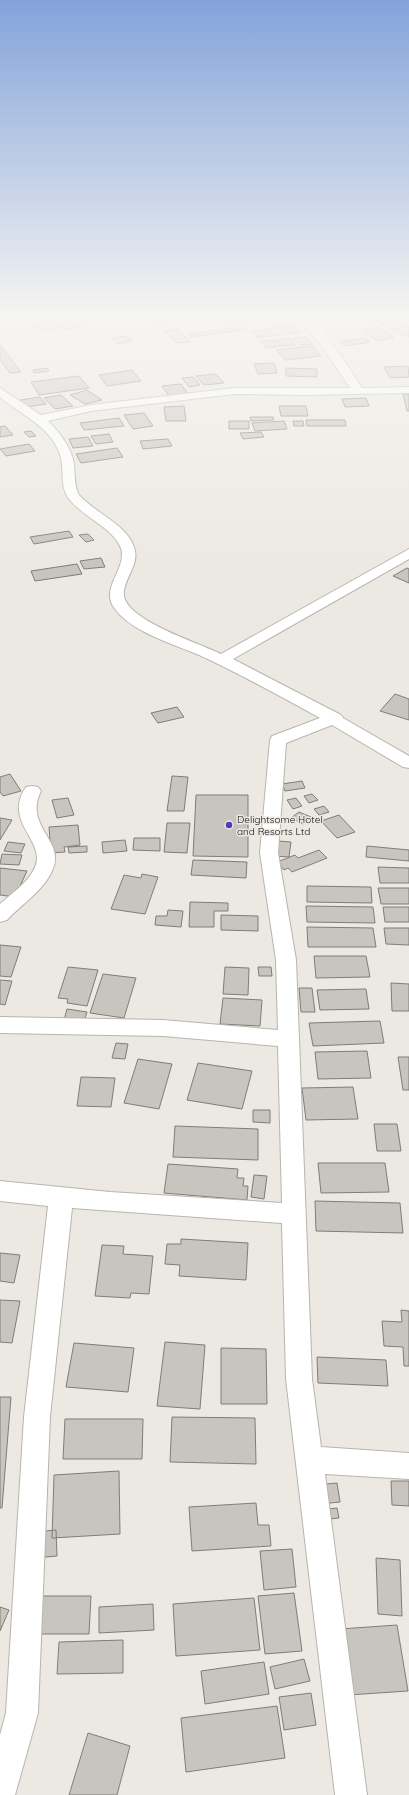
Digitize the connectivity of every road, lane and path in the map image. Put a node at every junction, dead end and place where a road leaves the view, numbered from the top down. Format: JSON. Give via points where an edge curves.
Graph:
{"nodes":[{"id":1,"x":9,"y":398,"type":"edge"},
{"id":2,"x":177,"y":398,"type":"edge"},
{"id":3,"x":39,"y":419,"type":"junction"},
{"id":4,"x":409,"y":553,"type":"edge"},
{"id":5,"x":222,"y":660,"type":"junction"},
{"id":6,"x":335,"y":718,"type":"junction"},
{"id":7,"x":409,"y":763,"type":"edge"},
{"id":8,"x":32,"y":792,"type":"dead end"},
{"id":9,"x":0,"y":915,"type":"edge"},
{"id":10,"x":0,"y":1025,"type":"edge"},
{"id":11,"x":289,"y":1039,"type":"junction"},
{"id":12,"x":0,"y":1191,"type":"edge"},
{"id":13,"x":61,"y":1198,"type":"junction"},
{"id":14,"x":294,"y":1214,"type":"junction"},
{"id":15,"x":308,"y":1459,"type":"junction"},
{"id":16,"x":409,"y":1466,"type":"edge"},
{"id":17,"x":0,"y":1791,"type":"edge"},
{"id":18,"x":351,"y":1795,"type":"edge"}],
"edges":[{"from":1,"to":3,"type":"street"},
{"from":2,"to":3,"type":"street","via":[[91,408]]},
{"from":3,"to":5,"type":"street","via":[[55,437],[65,454],[72,495],[127,547],[130,557],[118,586],[119,606],[127,614],[162,634]]},
{"from":4,"to":5,"type":"street"},
{"from":5,"to":6,"type":"street"},
{"from":6,"to":7,"type":"street"},
{"from":6,"to":11,"type":"street","via":[[278,740],[269,853],[286,960]]},
{"from":8,"to":9,"type":"street","via":[[27,803],[28,816],[32,829],[48,855],[47,864],[22,896]]},
{"from":10,"to":11,"type":"street","via":[[163,1028]]},
{"from":11,"to":14,"type":"street"},
{"from":12,"to":13,"type":"street"},
{"from":13,"to":14,"type":"street"},
{"from":13,"to":17,"type":"street","via":[[37,1417],[22,1713]]},
{"from":14,"to":15,"type":"street","via":[[299,1379]]},
{"from":15,"to":16,"type":"street"},
{"from":15,"to":18,"type":"street"}]}
